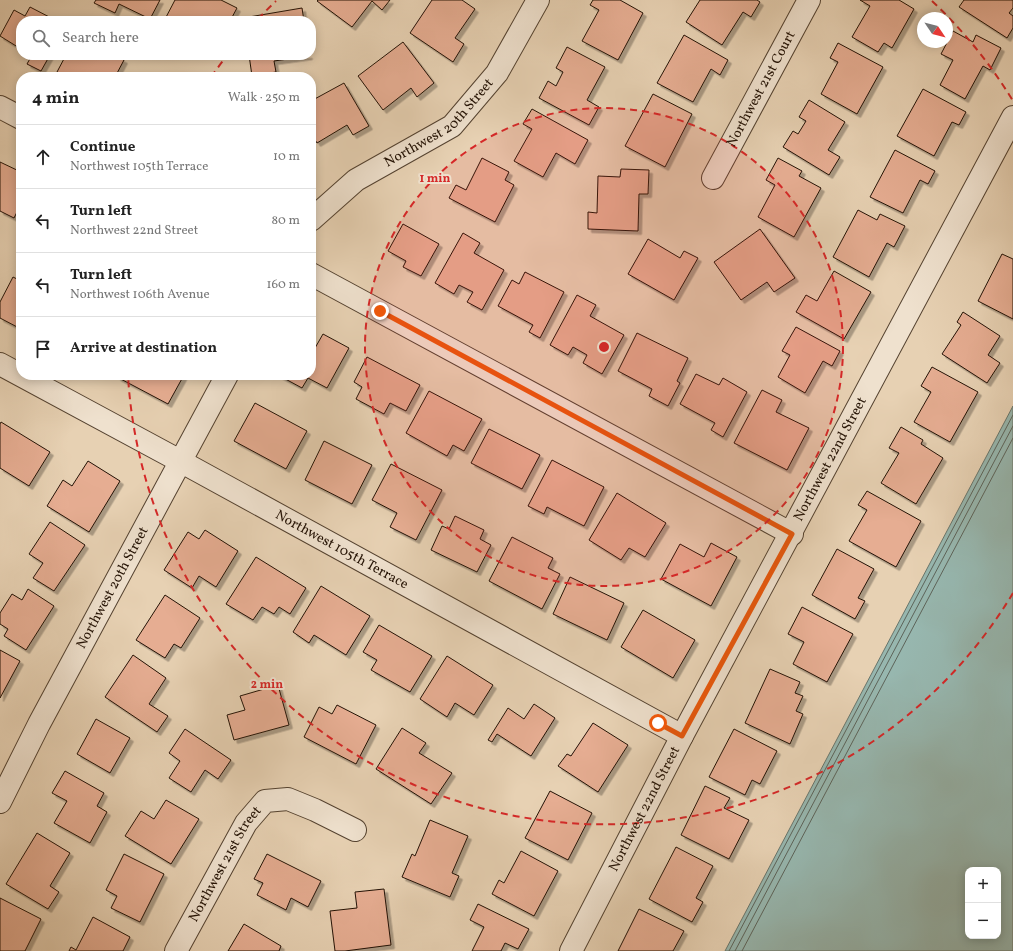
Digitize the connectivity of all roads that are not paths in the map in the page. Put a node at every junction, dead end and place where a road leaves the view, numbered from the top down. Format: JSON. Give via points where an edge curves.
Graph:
{"nodes":[{"id":1,"x":538,"y":0,"type":"edge"},
{"id":2,"x":809,"y":0,"type":"edge"},
{"id":3,"x":0,"y":106,"type":"edge"},
{"id":4,"x":16,"y":115,"type":"edge"},
{"id":5,"x":1013,"y":117,"type":"edge"},
{"id":6,"x":713,"y":178,"type":"dead end"},
{"id":7,"x":316,"y":216,"type":"edge"},
{"id":8,"x":316,"y":277,"type":"edge"},
{"id":9,"x":0,"y":364,"type":"edge"},
{"id":10,"x":16,"y":373,"type":"edge"},
{"id":11,"x":30,"y":380,"type":"edge"},
{"id":12,"x":224,"y":380,"type":"edge"},
{"id":13,"x":180,"y":461,"type":"junction"},
{"id":14,"x":792,"y":534,"type":"junction"},
{"id":15,"x":682,"y":736,"type":"junction"},
{"id":16,"x":0,"y":802,"type":"edge"},
{"id":17,"x":355,"y":830,"type":"dead end"},
{"id":18,"x":176,"y":951,"type":"edge"},
{"id":19,"x":571,"y":951,"type":"edge"}],
"edges":[{"from":1,"to":7,"type":"street","name":"Northwest 20th Street","via":[[497,74],[452,126],[356,180]]},
{"from":2,"to":6,"type":"street","name":"Northwest 21st Court"},
{"from":3,"to":4,"type":"street"},
{"from":5,"to":14,"type":"street","name":"Northwest 22nd Street"},
{"from":8,"to":14,"type":"street"},
{"from":9,"to":10,"type":"street","name":"Northwest 105th Terrace"},
{"from":11,"to":13,"type":"street","name":"Northwest 105th Terrace"},
{"from":12,"to":13,"type":"street","name":"Northwest 20th Street"},
{"from":13,"to":15,"type":"street","name":"Northwest 105th Terrace"},
{"from":13,"to":16,"type":"street","name":"Northwest 20th Street"},
{"from":14,"to":15,"type":"street","name":"Northwest 22nd Street"},
{"from":15,"to":19,"type":"street","name":"Northwest 22nd Street"},
{"from":17,"to":18,"type":"street","name":"Northwest 21st Street","via":[[288,799],[265,801],[246,822]]}]}
